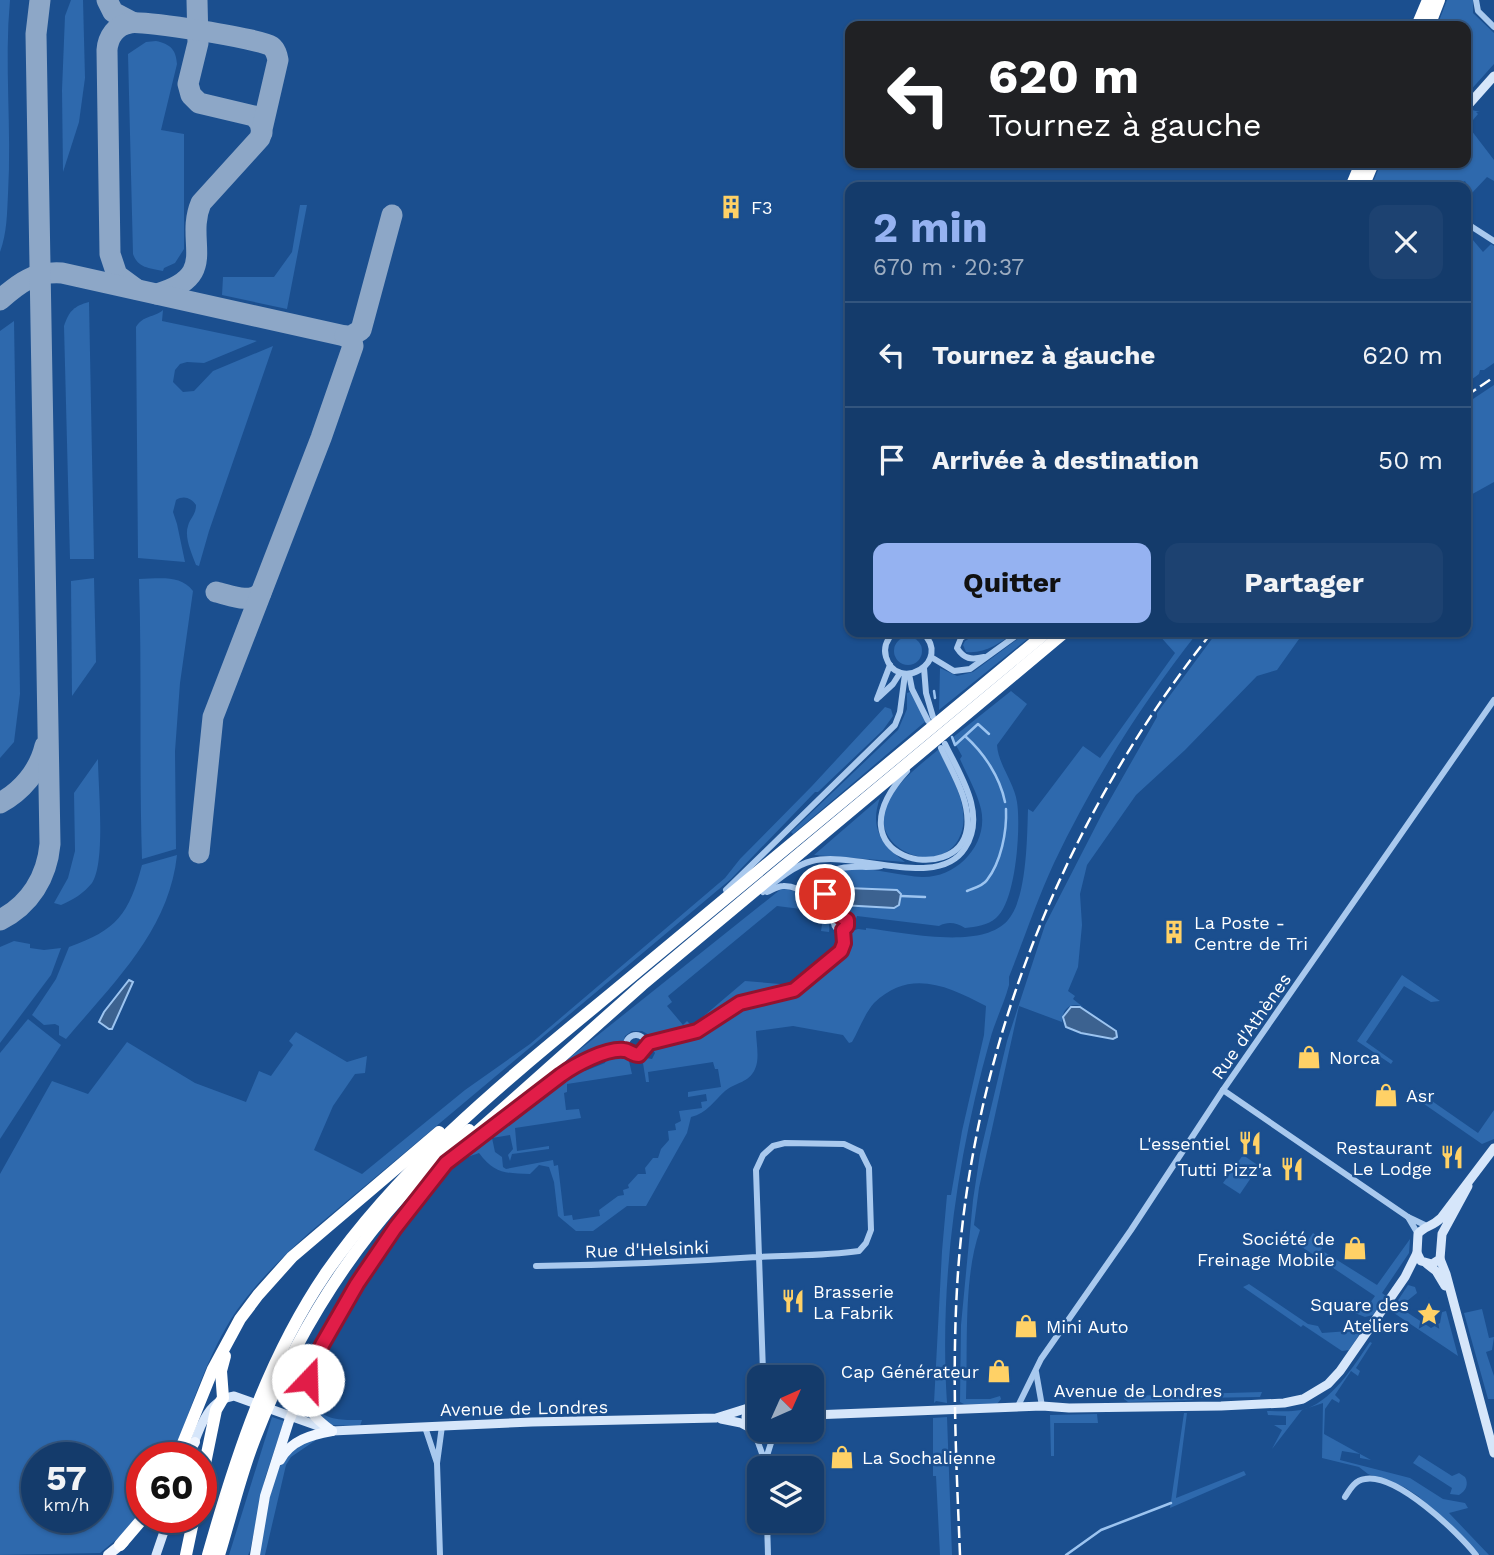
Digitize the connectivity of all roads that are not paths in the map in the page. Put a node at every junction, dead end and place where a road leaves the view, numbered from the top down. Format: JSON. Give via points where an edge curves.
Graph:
{"nodes":[{"id":1,"x":1428,"y":0,"type":"edge"},
{"id":2,"x":1439,"y":0,"type":"edge"},
{"id":3,"x":1476,"y":0,"type":"edge"},
{"id":4,"x":1419,"y":21,"type":"edge"},
{"id":5,"x":1431,"y":21,"type":"edge"},
{"id":6,"x":1494,"y":27,"type":"edge"},
{"id":7,"x":1494,"y":76,"type":"edge"},
{"id":8,"x":1471,"y":103,"type":"dead end"},
{"id":9,"x":1471,"y":226,"type":"edge"},
{"id":10,"x":1494,"y":241,"type":"edge"},
{"id":11,"x":891,"y":637,"type":"edge"},
{"id":12,"x":926,"y":637,"type":"edge"},
{"id":13,"x":965,"y":637,"type":"edge"},
{"id":14,"x":1014,"y":637,"type":"edge"},
{"id":15,"x":1042,"y":637,"type":"edge"},
{"id":16,"x":1058,"y":637,"type":"edge"},
{"id":17,"x":931,"y":657,"type":"junction"},
{"id":18,"x":986,"y":657,"type":"junction"},
{"id":19,"x":890,"y":665,"type":"junction"},
{"id":20,"x":924,"y":668,"type":"junction"},
{"id":21,"x":905,"y":673,"type":"junction"},
{"id":22,"x":1494,"y":700,"type":"edge"},
{"id":23,"x":953,"y":718,"type":"junction"},
{"id":24,"x":922,"y":746,"type":"junction"},
{"id":25,"x":888,"y":864,"type":"junction"},
{"id":26,"x":825,"y":883,"type":"junction"},
{"id":27,"x":805,"y":893,"type":"junction"},
{"id":28,"x":759,"y":895,"type":"junction"},
{"id":29,"x":841,"y":916,"type":"junction"},
{"id":30,"x":834,"y":923,"type":"junction"},
{"id":31,"x":843,"y":930,"type":"junction"},
{"id":32,"x":639,"y":971,"type":"junction"},
{"id":33,"x":642,"y":985,"type":"junction"},
{"id":34,"x":604,"y":1018,"type":"junction"},
{"id":35,"x":573,"y":1025,"type":"junction"},
{"id":36,"x":646,"y":1045,"type":"junction"},
{"id":37,"x":627,"y":1050,"type":"junction"},
{"id":38,"x":1223,"y":1090,"type":"junction"},
{"id":39,"x":1494,"y":1149,"type":"edge"},
{"id":40,"x":446,"y":1163,"type":"junction"},
{"id":41,"x":1468,"y":1186,"type":"junction"},
{"id":42,"x":1408,"y":1217,"type":"junction"},
{"id":43,"x":1431,"y":1226,"type":"junction"},
{"id":44,"x":1418,"y":1234,"type":"junction"},
{"id":45,"x":1441,"y":1234,"type":"junction"},
{"id":46,"x":1417,"y":1253,"type":"junction"},
{"id":47,"x":760,"y":1257,"type":"junction"},
{"id":48,"x":1440,"y":1259,"type":"junction"},
{"id":49,"x":1426,"y":1263,"type":"junction"},
{"id":50,"x":536,"y":1266,"type":"dead end"},
{"id":51,"x":1405,"y":1277,"type":"junction"},
{"id":52,"x":1450,"y":1293,"type":"junction"},
{"id":53,"x":232,"y":1332,"type":"junction"},
{"id":54,"x":763,"y":1365,"type":"edge"},
{"id":55,"x":312,"y":1366,"type":"junction"},
{"id":56,"x":1036,"y":1370,"type":"junction"},
{"id":57,"x":223,"y":1398,"type":"junction"},
{"id":58,"x":747,"y":1405,"type":"edge"},
{"id":59,"x":1042,"y":1406,"type":"junction"},
{"id":60,"x":1017,"y":1408,"type":"junction"},
{"id":61,"x":824,"y":1415,"type":"edge"},
{"id":62,"x":290,"y":1417,"type":"junction"},
{"id":63,"x":716,"y":1418,"type":"junction"},
{"id":64,"x":442,"y":1426,"type":"junction"},
{"id":65,"x":425,"y":1427,"type":"junction"},
{"id":66,"x":747,"y":1427,"type":"edge"},
{"id":67,"x":332,"y":1431,"type":"junction"},
{"id":68,"x":195,"y":1441,"type":"edge"},
{"id":69,"x":183,"y":1442,"type":"edge"},
{"id":70,"x":209,"y":1442,"type":"edge"},
{"id":71,"x":1494,"y":1452,"type":"edge"},
{"id":72,"x":437,"y":1463,"type":"junction"},
{"id":73,"x":265,"y":1496,"type":"junction"},
{"id":74,"x":1345,"y":1497,"type":"dead end"},
{"id":75,"x":130,"y":1533,"type":"edge"},
{"id":76,"x":136,"y":1533,"type":"edge"},
{"id":77,"x":164,"y":1533,"type":"edge"},
{"id":78,"x":191,"y":1533,"type":"edge"},
{"id":79,"x":767,"y":1533,"type":"edge"},
{"id":80,"x":120,"y":1545,"type":"junction"},
{"id":81,"x":107,"y":1555,"type":"edge"},
{"id":82,"x":156,"y":1555,"type":"edge"},
{"id":83,"x":186,"y":1555,"type":"edge"},
{"id":84,"x":208,"y":1555,"type":"edge"},
{"id":85,"x":221,"y":1555,"type":"edge"},
{"id":86,"x":255,"y":1555,"type":"edge"},
{"id":87,"x":440,"y":1555,"type":"edge"},
{"id":88,"x":768,"y":1555,"type":"edge"},
{"id":89,"x":1476,"y":1555,"type":"edge"}],
"edges":[{"from":1,"to":4,"type":"highway"},
{"from":2,"to":5,"type":"highway"},
{"from":3,"to":6,"type":"street","via":[[1478,11]]},
{"from":7,"to":8,"type":"street"},
{"from":9,"to":10,"type":"street"},
{"from":11,"to":19,"type":"street","via":[[885,648]]},
{"from":12,"to":17,"type":"street"},
{"from":13,"to":18,"type":"street","via":[[957,648],[962,656]]},
{"from":14,"to":18,"type":"street"},
{"from":15,"to":23,"type":"highway"},
{"from":16,"to":23,"type":"highway"},
{"from":17,"to":18,"type":"street","via":[[960,671]]},
{"from":17,"to":20,"type":"street"},
{"from":19,"to":21,"type":"street"},
{"from":19,"to":21,"type":"street","via":[[877,699]]},
{"from":20,"to":21,"type":"street"},
{"from":20,"to":21,"type":"street","via":[[931,719]]},
{"from":21,"to":32,"type":"street","via":[[895,725]]},
{"from":22,"to":38,"type":"street","name":"Rue d'Athènes"},
{"from":23,"to":24,"type":"highway"},
{"from":24,"to":25,"type":"street","via":[[885,798],[881,829],[887,842],[897,852],[936,860],[965,838],[968,827],[962,793],[943,746],[973,807],[971,840],[962,853],[937,868]]},
{"from":24,"to":32,"type":"highway"},
{"from":24,"to":33,"type":"highway"},
{"from":25,"to":26,"type":"street","via":[[836,869]]},
{"from":25,"to":28,"type":"street","via":[[837,858],[811,861]]},
{"from":26,"to":27,"type":"street","via":[[815,892]]},
{"from":26,"to":29,"type":"street","via":[[828,904]]},
{"from":27,"to":28,"type":"street","via":[[785,886]]},
{"from":27,"to":30,"type":"street"},
{"from":28,"to":33,"type":"street"},
{"from":29,"to":30,"type":"street"},
{"from":29,"to":31,"type":"street","via":[[847,922]]},
{"from":30,"to":31,"type":"street"},
{"from":31,"to":36,"type":"street","via":[[841,951],[794,990],[740,1003],[697,1031]]},
{"from":32,"to":35,"type":"highway"},
{"from":33,"to":34,"type":"highway"},
{"from":34,"to":40,"type":"highway"},
{"from":34,"to":85,"type":"highway","via":[[445,1150],[358,1248],[323,1298],[287,1365],[254,1440]]},
{"from":35,"to":53,"type":"highway","via":[[465,1110],[292,1258]]},
{"from":35,"to":84,"type":"highway","via":[[417,1163],[327,1272],[278,1356],[251,1419]]},
{"from":36,"to":37,"type":"street","via":[[639,1055]]},
{"from":36,"to":37,"type":"street","via":[[641,1037],[632,1036]]},
{"from":37,"to":40,"type":"street","via":[[602,1054],[569,1069]]},
{"from":38,"to":42,"type":"street"},
{"from":38,"to":56,"type":"street","name":"Rue d'Athènes"},
{"from":39,"to":41,"type":"street"},
{"from":40,"to":55,"type":"main road","via":[[372,1260]]},
{"from":41,"to":43,"type":"street"},
{"from":41,"to":45,"type":"street"},
{"from":42,"to":43,"type":"street"},
{"from":42,"to":44,"type":"street"},
{"from":43,"to":44,"type":"street"},
{"from":43,"to":45,"type":"street"},
{"from":44,"to":46,"type":"street"},
{"from":45,"to":48,"type":"street"},
{"from":46,"to":49,"type":"street"},
{"from":46,"to":51,"type":"street","name":"Avenue de Londres"},
{"from":47,"to":47,"type":"street","name":"Rue d'Helsinki","via":[[859,1251],[871,1230],[869,1168],[860,1152],[845,1144],[785,1143],[772,1146],[763,1155],[756,1170]]},
{"from":47,"to":50,"type":"street","name":"Rue d'Helsinki"},
{"from":47,"to":54,"type":"street","name":"Rue d'Helsinki"},
{"from":48,"to":49,"type":"street"},
{"from":48,"to":52,"type":"street"},
{"from":49,"to":51,"type":"street","name":"Avenue de Londres"},
{"from":49,"to":52,"type":"street"},
{"from":51,"to":59,"type":"street","name":"Avenue de Londres","via":[[1334,1378],[1304,1399],[1221,1406]]},
{"from":52,"to":71,"type":"street"},
{"from":53,"to":57,"type":"highway","via":[[221,1371]]},
{"from":53,"to":69,"type":"highway"},
{"from":55,"to":62,"type":"main road"},
{"from":55,"to":67,"type":"main road","via":[[306,1405]]},
{"from":56,"to":59,"type":"street"},
{"from":56,"to":60,"type":"street","name":"Rue d'Athènes"},
{"from":57,"to":62,"type":"street","via":[[249,1400]]},
{"from":57,"to":68,"type":"street","via":[[212,1406]]},
{"from":57,"to":70,"type":"highway"},
{"from":58,"to":63,"type":"street","name":"Avenue de Londres"},
{"from":59,"to":60,"type":"street","name":"Avenue de Londres"},
{"from":60,"to":61,"type":"street","name":"Avenue de Londres"},
{"from":62,"to":67,"type":"street"},
{"from":62,"to":73,"type":"main road"},
{"from":63,"to":64,"type":"street","name":"Avenue de Londres"},
{"from":63,"to":66,"type":"street","name":"Avenue de Londres"},
{"from":64,"to":65,"type":"street","name":"Avenue de Londres"},
{"from":64,"to":72,"type":"street"},
{"from":65,"to":67,"type":"street","name":"Avenue de Londres"},
{"from":65,"to":72,"type":"street"},
{"from":67,"to":73,"type":"main road","via":[[307,1436],[285,1452]]},
{"from":72,"to":87,"type":"street"},
{"from":73,"to":86,"type":"main road"},
{"from":74,"to":89,"type":"street","via":[[1362,1479],[1395,1486],[1423,1504]]},
{"from":75,"to":80,"type":"highway"},
{"from":76,"to":80,"type":"main road"},
{"from":77,"to":82,"type":"street"},
{"from":78,"to":83,"type":"highway"},
{"from":79,"to":88,"type":"street"},
{"from":80,"to":81,"type":"main road"}]}
